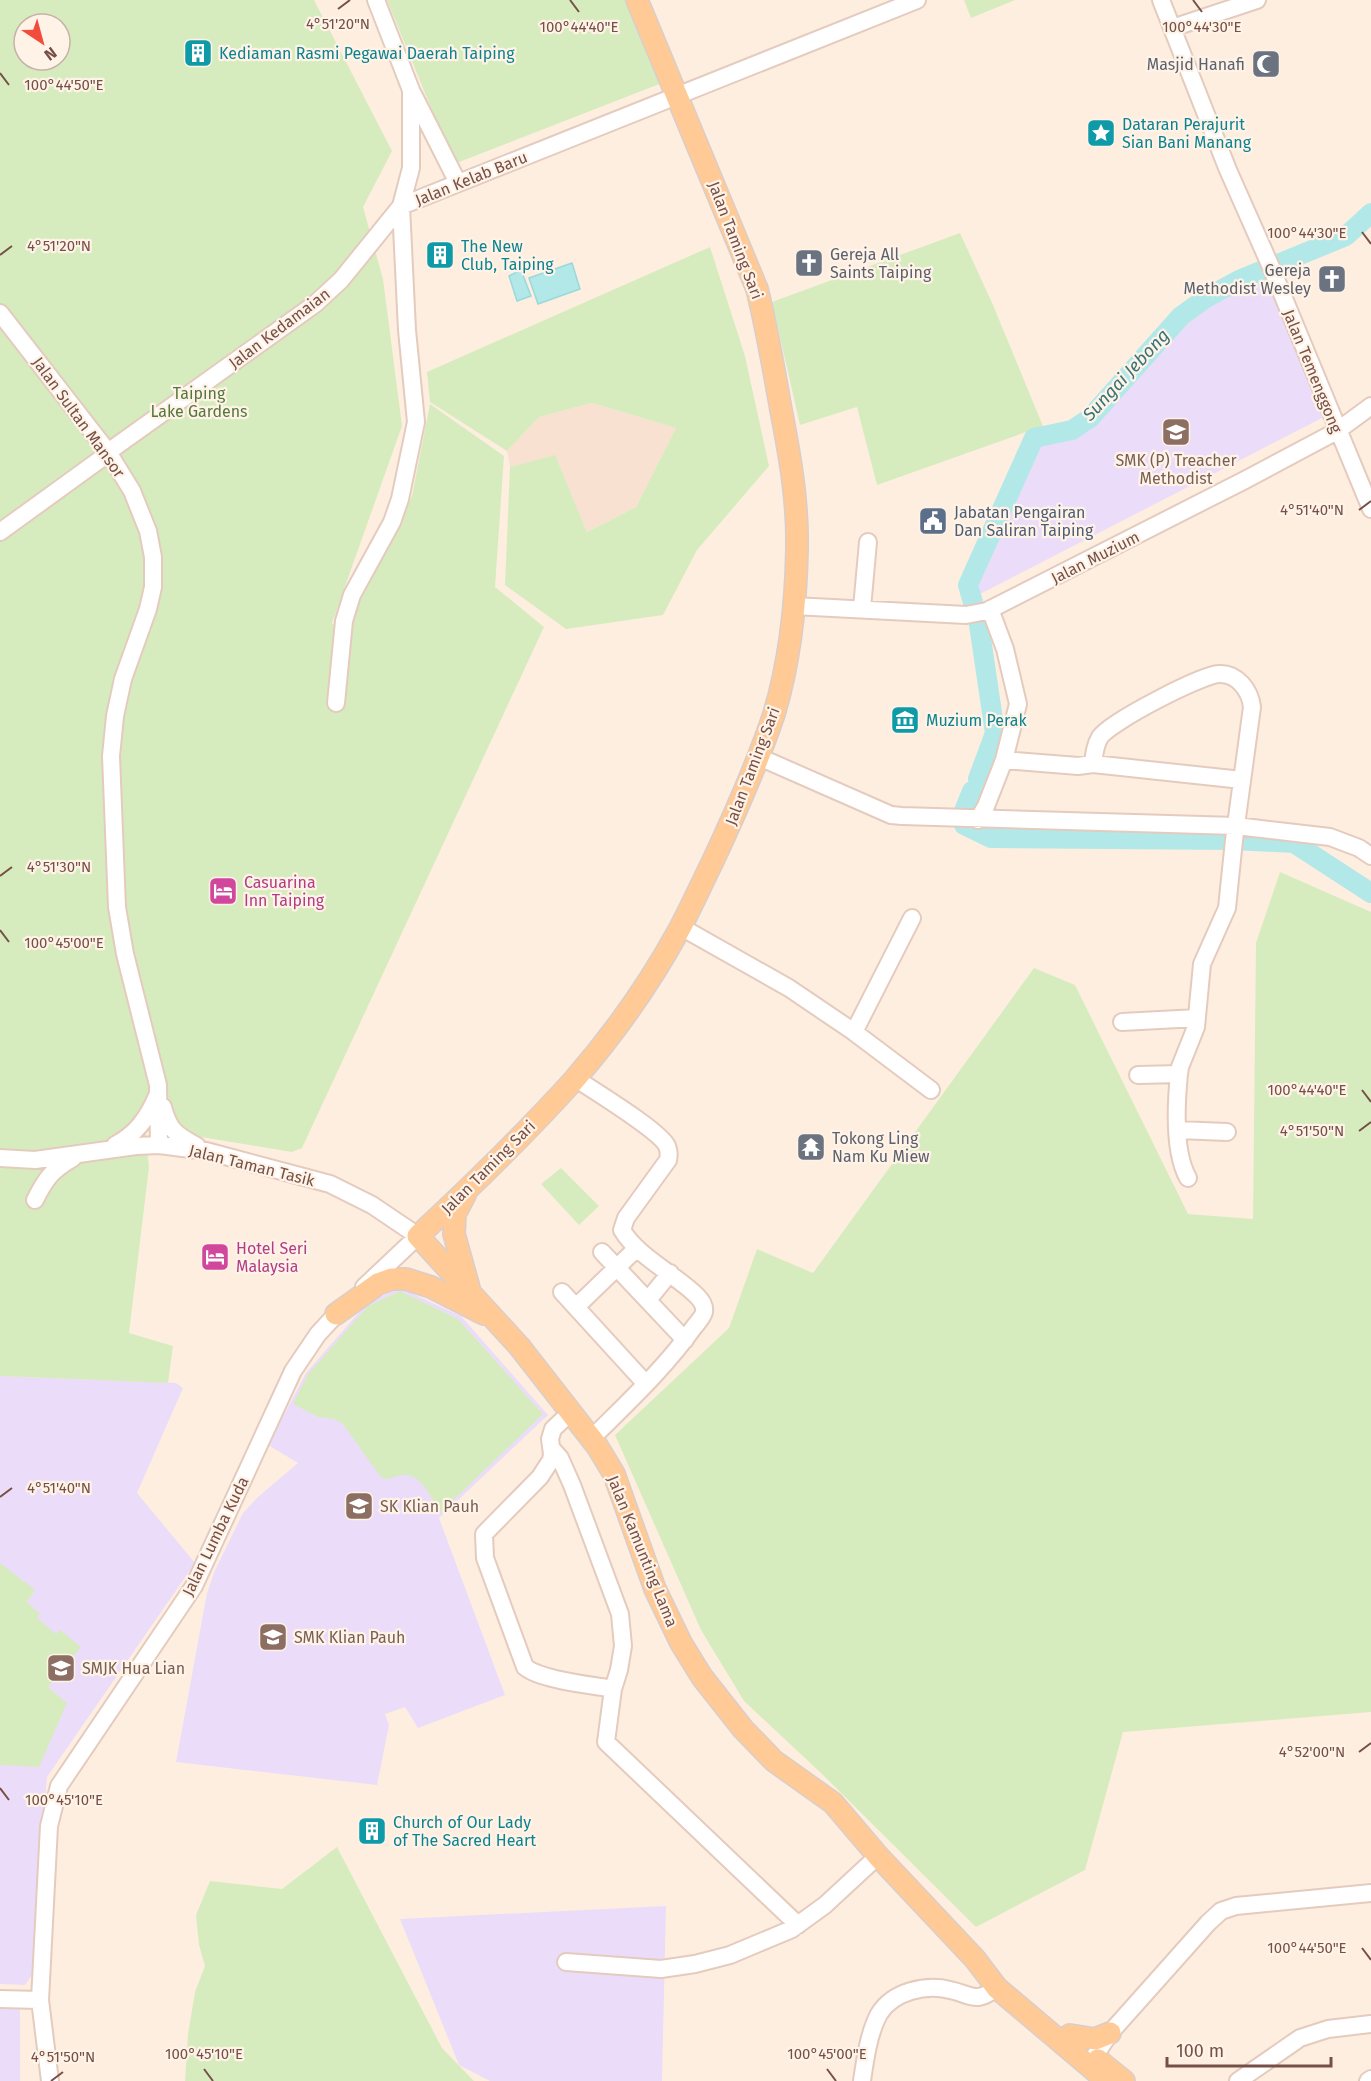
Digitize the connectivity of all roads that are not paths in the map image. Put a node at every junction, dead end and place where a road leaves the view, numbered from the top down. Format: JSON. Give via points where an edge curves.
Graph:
{"nodes":[{"id":1,"x":376,"y":0,"type":"edge"},
{"id":2,"x":637,"y":0,"type":"edge"},
{"id":3,"x":917,"y":0,"type":"edge"},
{"id":4,"x":1161,"y":0,"type":"edge"},
{"id":5,"x":1257,"y":0,"type":"edge"},
{"id":6,"x":1172,"y":28,"type":"junction"},
{"id":7,"x":411,"y":90,"type":"junction"},
{"id":8,"x":677,"y":94,"type":"junction"},
{"id":9,"x":458,"y":183,"type":"junction"},
{"id":10,"x":402,"y":206,"type":"junction"},
{"id":11,"x":0,"y":313,"type":"edge"},
{"id":12,"x":1371,"y":406,"type":"edge"},
{"id":13,"x":1337,"y":431,"type":"junction"},
{"id":14,"x":108,"y":453,"type":"junction"},
{"id":15,"x":1371,"y":509,"type":"edge"},
{"id":16,"x":0,"y":532,"type":"edge"},
{"id":17,"x":868,"y":542,"type":"dead end"},
{"id":18,"x":794,"y":606,"type":"junction"},
{"id":19,"x":862,"y":608,"type":"junction"},
{"id":20,"x":990,"y":609,"type":"junction"},
{"id":21,"x":336,"y":703,"type":"dead end"},
{"id":22,"x":759,"y":757,"type":"junction"},
{"id":23,"x":1004,"y":760,"type":"junction"},
{"id":24,"x":1093,"y":764,"type":"junction"},
{"id":25,"x":1242,"y":780,"type":"junction"},
{"id":26,"x":978,"y":820,"type":"junction"},
{"id":27,"x":1236,"y":826,"type":"junction"},
{"id":28,"x":1371,"y":856,"type":"edge"},
{"id":29,"x":912,"y":918,"type":"dead end"},
{"id":30,"x":681,"y":927,"type":"junction"},
{"id":31,"x":1197,"y":1018,"type":"junction"},
{"id":32,"x":1122,"y":1022,"type":"dead end"},
{"id":33,"x":854,"y":1032,"type":"junction"},
{"id":34,"x":1179,"y":1074,"type":"junction"},
{"id":35,"x":1138,"y":1075,"type":"dead end"},
{"id":36,"x":575,"y":1078,"type":"junction"},
{"id":37,"x":931,"y":1090,"type":"dead end"},
{"id":38,"x":159,"y":1092,"type":"junction"},
{"id":39,"x":1178,"y":1130,"type":"junction"},
{"id":40,"x":1227,"y":1132,"type":"dead end"},
{"id":41,"x":159,"y":1145,"type":"junction"},
{"id":42,"x":108,"y":1149,"type":"junction"},
{"id":43,"x":206,"y":1151,"type":"junction"},
{"id":44,"x":79,"y":1155,"type":"junction"},
{"id":45,"x":0,"y":1158,"type":"edge"},
{"id":46,"x":1188,"y":1178,"type":"dead end"},
{"id":47,"x":468,"y":1189,"type":"junction"},
{"id":48,"x":35,"y":1200,"type":"dead end"},
{"id":49,"x":418,"y":1236,"type":"junction"},
{"id":50,"x":637,"y":1248,"type":"junction"},
{"id":51,"x":602,"y":1252,"type":"dead end"},
{"id":52,"x":617,"y":1268,"type":"junction"},
{"id":53,"x":670,"y":1273,"type":"junction"},
{"id":54,"x":469,"y":1290,"type":"junction"},
{"id":55,"x":562,"y":1292,"type":"dead end"},
{"id":56,"x":648,"y":1300,"type":"junction"},
{"id":57,"x":576,"y":1307,"type":"junction"},
{"id":58,"x":336,"y":1314,"type":"junction"},
{"id":59,"x":498,"y":1322,"type":"junction"},
{"id":60,"x":685,"y":1340,"type":"junction"},
{"id":61,"x":646,"y":1384,"type":"junction"},
{"id":62,"x":571,"y":1412,"type":"junction"},
{"id":63,"x":592,"y":1438,"type":"junction"},
{"id":64,"x":552,"y":1449,"type":"junction"},
{"id":65,"x":613,"y":1689,"type":"junction"},
{"id":66,"x":878,"y":1856,"type":"junction"},
{"id":67,"x":1371,"y":1893,"type":"edge"},
{"id":68,"x":798,"y":1925,"type":"junction"},
{"id":69,"x":566,"y":1962,"type":"dead end"},
{"id":70,"x":1000,"y":1985,"type":"junction"},
{"id":71,"x":0,"y":1999,"type":"edge"},
{"id":72,"x":40,"y":2000,"type":"junction"},
{"id":73,"x":1371,"y":2024,"type":"edge"},
{"id":74,"x":1110,"y":2033,"type":"junction"},
{"id":75,"x":1070,"y":2035,"type":"junction"},
{"id":76,"x":1103,"y":2071,"type":"edge"},
{"id":77,"x":50,"y":2081,"type":"edge"},
{"id":78,"x":862,"y":2081,"type":"edge"},
{"id":79,"x":1239,"y":2081,"type":"edge"}],
"edges":[{"from":1,"to":7,"type":"street"},
{"from":2,"to":8,"type":"main road","name":"Jalan Taming Sari"},
{"from":3,"to":8,"type":"street","name":"Jalan Kelab Baru"},
{"from":4,"to":6,"type":"street","name":"Jalan Temenggong"},
{"from":5,"to":6,"type":"street"},
{"from":6,"to":13,"type":"street","name":"Jalan Temenggong"},
{"from":7,"to":9,"type":"street"},
{"from":7,"to":10,"type":"street","via":[[411,168]]},
{"from":8,"to":9,"type":"street","name":"Jalan Kelab Baru"},
{"from":8,"to":18,"type":"main road","name":"Jalan Taming Sari","via":[[757,289],[766,327],[795,498]]},
{"from":9,"to":10,"type":"street","name":"Jalan Kelab Baru"},
{"from":10,"to":14,"type":"street","name":"Jalan Kedamaian","via":[[342,280],[315,304]]},
{"from":10,"to":21,"type":"street","name":"Jalan Kelab Baru","via":[[407,330],[416,422],[392,522],[352,595],[344,621]]},
{"from":11,"to":14,"type":"street","name":"Jalan Sultan Mansor"},
{"from":12,"to":13,"type":"street","name":"Jalan Muzium"},
{"from":13,"to":15,"type":"street","name":"Jalan Temenggong"},
{"from":13,"to":20,"type":"street","name":"Jalan Muzium"},
{"from":14,"to":16,"type":"street","name":"Jalan Kedamaian"},
{"from":14,"to":38,"type":"street","name":"Jalan Sultan Mansor","via":[[139,505],[153,557],[153,587],[123,679],[111,756],[117,907]]},
{"from":17,"to":19,"type":"street"},
{"from":18,"to":19,"type":"street","name":"Jalan Muzium"},
{"from":18,"to":22,"type":"main road","name":"Jalan Taming Sari","via":[[782,681]]},
{"from":19,"to":20,"type":"street","name":"Jalan Muzium","via":[[966,615]]},
{"from":20,"to":23,"type":"street","via":[[1005,649],[1018,704]]},
{"from":22,"to":26,"type":"street","via":[[891,814]]},
{"from":22,"to":30,"type":"main road","name":"Jalan Taming Sari"},
{"from":23,"to":24,"type":"street"},
{"from":23,"to":26,"type":"street"},
{"from":24,"to":25,"type":"street"},
{"from":24,"to":25,"type":"street","via":[[1095,748],[1109,728],[1194,682],[1221,673],[1241,684],[1251,697]]},
{"from":25,"to":27,"type":"street"},
{"from":26,"to":27,"type":"street"},
{"from":27,"to":28,"type":"street","via":[[1330,837]]},
{"from":27,"to":31,"type":"street","via":[[1227,908],[1202,964]]},
{"from":29,"to":33,"type":"street"},
{"from":30,"to":33,"type":"street","via":[[789,988]]},
{"from":30,"to":36,"type":"main road","name":"Jalan Taming Sari","via":[[633,1004]]},
{"from":31,"to":32,"type":"street"},
{"from":31,"to":34,"type":"street"},
{"from":33,"to":37,"type":"street"},
{"from":34,"to":35,"type":"street"},
{"from":34,"to":39,"type":"street"},
{"from":36,"to":47,"type":"main road","name":"Jalan Taming Sari"},
{"from":36,"to":50,"type":"street","via":[[667,1145],[668,1160],[626,1218],[622,1230]]},
{"from":38,"to":41,"type":"street"},
{"from":38,"to":42,"type":"street","via":[[141,1126]]},
{"from":38,"to":43,"type":"street","via":[[167,1122],[175,1134]]},
{"from":39,"to":40,"type":"street"},
{"from":39,"to":46,"type":"street"},
{"from":41,"to":42,"type":"street","name":"Jalan Taman Tasik"},
{"from":41,"to":43,"type":"street","name":"Jalan Taman Tasik"},
{"from":42,"to":44,"type":"street","name":"Jalan Taman Tasik"},
{"from":43,"to":49,"type":"street","name":"Jalan Taman Tasik","via":[[330,1184],[372,1205]]},
{"from":44,"to":45,"type":"street","name":"Jalan Taman Tasik","via":[[34,1160]]},
{"from":44,"to":48,"type":"street","via":[[53,1170]]},
{"from":47,"to":49,"type":"main road","name":"Jalan Taming Sari"},
{"from":47,"to":54,"type":"main road","via":[[455,1214],[454,1234]]},
{"from":49,"to":54,"type":"main road","name":"Jalan Kamunting Lama"},
{"from":49,"to":58,"type":"street","name":"Jalan Lumba Kuda"},
{"from":50,"to":52,"type":"street"},
{"from":50,"to":53,"type":"street"},
{"from":51,"to":52,"type":"street"},
{"from":52,"to":56,"type":"street"},
{"from":52,"to":57,"type":"street"},
{"from":53,"to":56,"type":"street"},
{"from":53,"to":60,"type":"street","via":[[704,1305],[704,1313]]},
{"from":54,"to":59,"type":"main road","name":"Jalan Kamunting Lama"},
{"from":55,"to":57,"type":"street"},
{"from":56,"to":60,"type":"street"},
{"from":57,"to":61,"type":"street"},
{"from":58,"to":59,"type":"main road","via":[[378,1284],[406,1279],[431,1287]]},
{"from":58,"to":72,"type":"street","name":"Jalan Lumba Kuda","via":[[293,1371],[194,1587],[59,1785],[49,1826]]},
{"from":59,"to":62,"type":"main road","name":"Jalan Kamunting Lama"},
{"from":60,"to":61,"type":"street"},
{"from":61,"to":63,"type":"street"},
{"from":62,"to":63,"type":"main road","name":"Jalan Kamunting Lama"},
{"from":62,"to":64,"type":"street","via":[[553,1429]]},
{"from":63,"to":66,"type":"main road","name":"Jalan Kamunting Lama","via":[[614,1474],[664,1610],[702,1677],[774,1761],[833,1803]]},
{"from":64,"to":65,"type":"street","via":[[572,1485],[620,1614],[623,1646]]},
{"from":64,"to":65,"type":"street","via":[[551,1460],[540,1477],[484,1534],[485,1558],[525,1667],[545,1677]]},
{"from":65,"to":68,"type":"street","via":[[606,1742]]},
{"from":66,"to":68,"type":"street"},
{"from":66,"to":70,"type":"main road","name":"Jalan Kamunting Lama"},
{"from":67,"to":74,"type":"street","via":[[1236,1906],[1221,1911]]},
{"from":68,"to":69,"type":"street","via":[[730,1955],[695,1964],[661,1969]]},
{"from":70,"to":75,"type":"main road","name":"Jalan Kamunting Lama"},
{"from":70,"to":76,"type":"main road","name":"Jalan Kamunting Lama"},
{"from":70,"to":78,"type":"street","via":[[978,1998],[935,1987],[918,1989],[889,2002],[874,2026]]},
{"from":71,"to":72,"type":"street"},
{"from":72,"to":77,"type":"street","name":"Jalan Lumba Kuda"},
{"from":73,"to":79,"type":"street","via":[[1328,2029],[1300,2038]]},
{"from":74,"to":75,"type":"main road","via":[[1095,2039]]},
{"from":74,"to":76,"type":"main road"},
{"from":75,"to":76,"type":"main road","name":"Jalan Kamunting Lama"}]}
